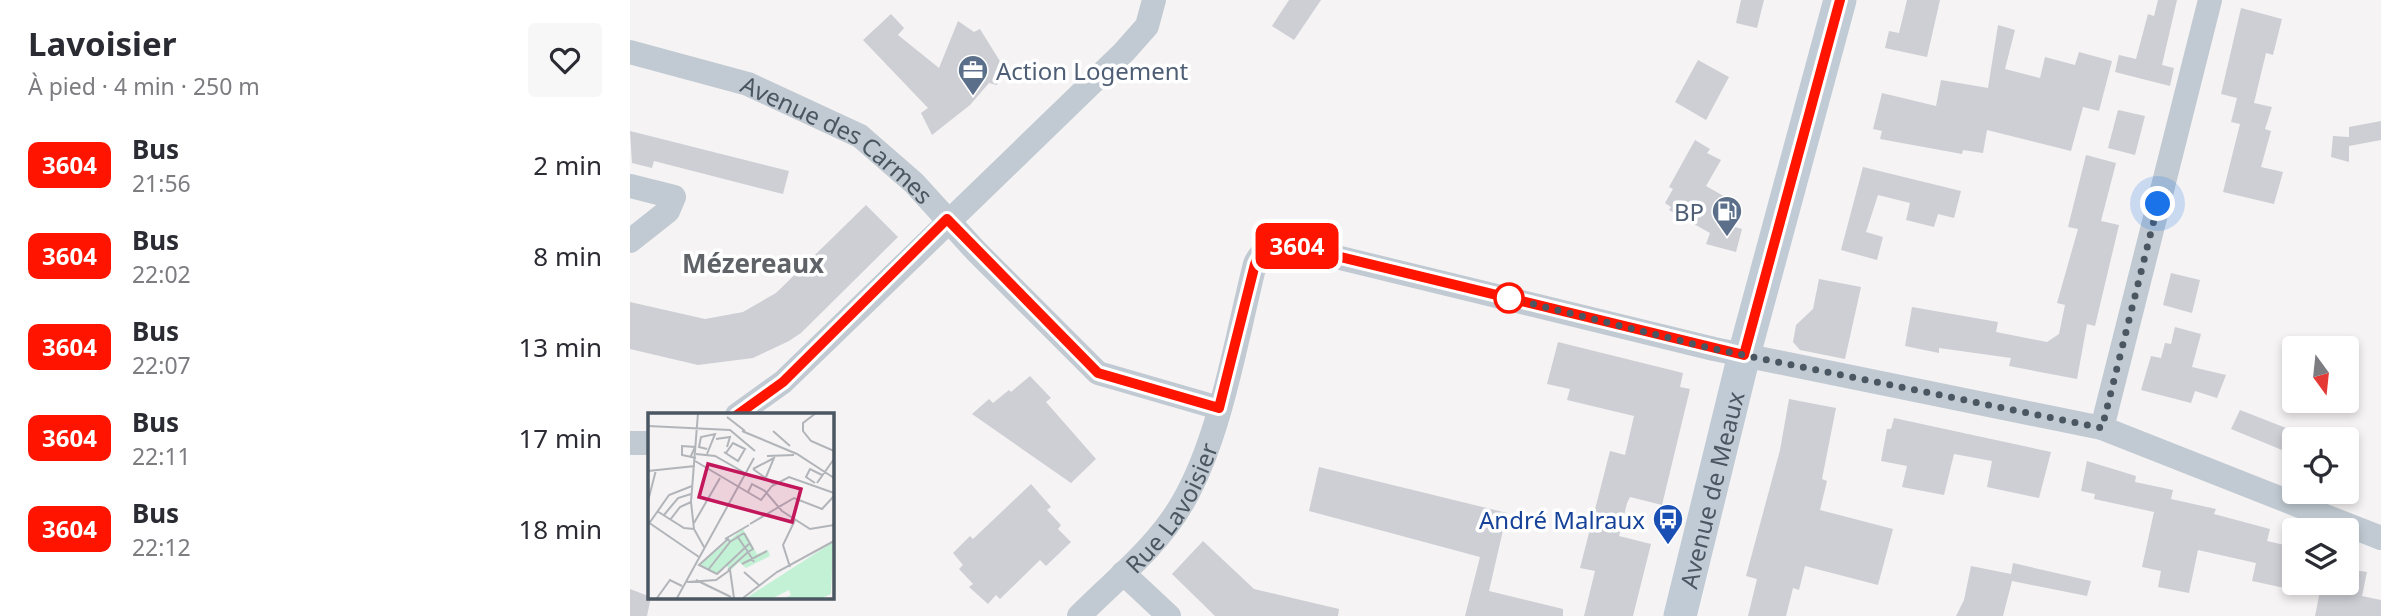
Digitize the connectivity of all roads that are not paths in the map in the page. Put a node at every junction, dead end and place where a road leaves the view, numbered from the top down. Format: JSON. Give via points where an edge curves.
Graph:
{"nodes":[{"id":1,"x":1154,"y":0,"type":"edge"},
{"id":2,"x":1840,"y":0,"type":"edge"},
{"id":3,"x":2210,"y":0,"type":"edge"},
{"id":4,"x":630,"y":52,"type":"edge"},
{"id":5,"x":630,"y":186,"type":"edge"},
{"id":6,"x":947,"y":219,"type":"junction"},
{"id":7,"x":630,"y":241,"type":"edge"},
{"id":8,"x":1744,"y":355,"type":"junction"},
{"id":9,"x":1219,"y":408,"type":"junction"},
{"id":10,"x":740,"y":413,"type":"edge"},
{"id":11,"x":2102,"y":428,"type":"junction"},
{"id":12,"x":630,"y":443,"type":"edge"},
{"id":13,"x":648,"y":443,"type":"edge"},
{"id":14,"x":2381,"y":538,"type":"edge"},
{"id":15,"x":1123,"y":573,"type":"junction"},
{"id":16,"x":1079,"y":616,"type":"edge"},
{"id":17,"x":1169,"y":616,"type":"edge"},
{"id":18,"x":1680,"y":616,"type":"edge"}],
"edges":[{"from":1,"to":6,"type":"street","via":[[1147,26],[1124,52]]},
{"from":2,"to":8,"type":"main road","name":"Avenue de Meaux"},
{"from":3,"to":11,"type":"street"},
{"from":4,"to":6,"type":"street","name":"Avenue des Carmes","via":[[748,84],[860,136]]},
{"from":5,"to":7,"type":"street","via":[[674,197],[668,211]]},
{"from":6,"to":9,"type":"street","name":"Avenue des Carmes","via":[[1098,373]]},
{"from":6,"to":10,"type":"street","via":[[783,382]]},
{"from":8,"to":9,"type":"street","name":"Rue Lavoisier","via":[[1287,244],[1266,249],[1255,264]]},
{"from":8,"to":11,"type":"street","name":"Rue Lavoisier"},
{"from":8,"to":18,"type":"main road","name":"Avenue de Meaux"},
{"from":9,"to":15,"type":"street","name":"Rue Lavoisier","via":[[1203,464],[1183,503],[1160,537]]},
{"from":11,"to":14,"type":"street","name":"Rue Lavoisier"},
{"from":12,"to":13,"type":"street"},
{"from":15,"to":16,"type":"street","name":"Rue Lavoisier"},
{"from":15,"to":17,"type":"street"}]}
